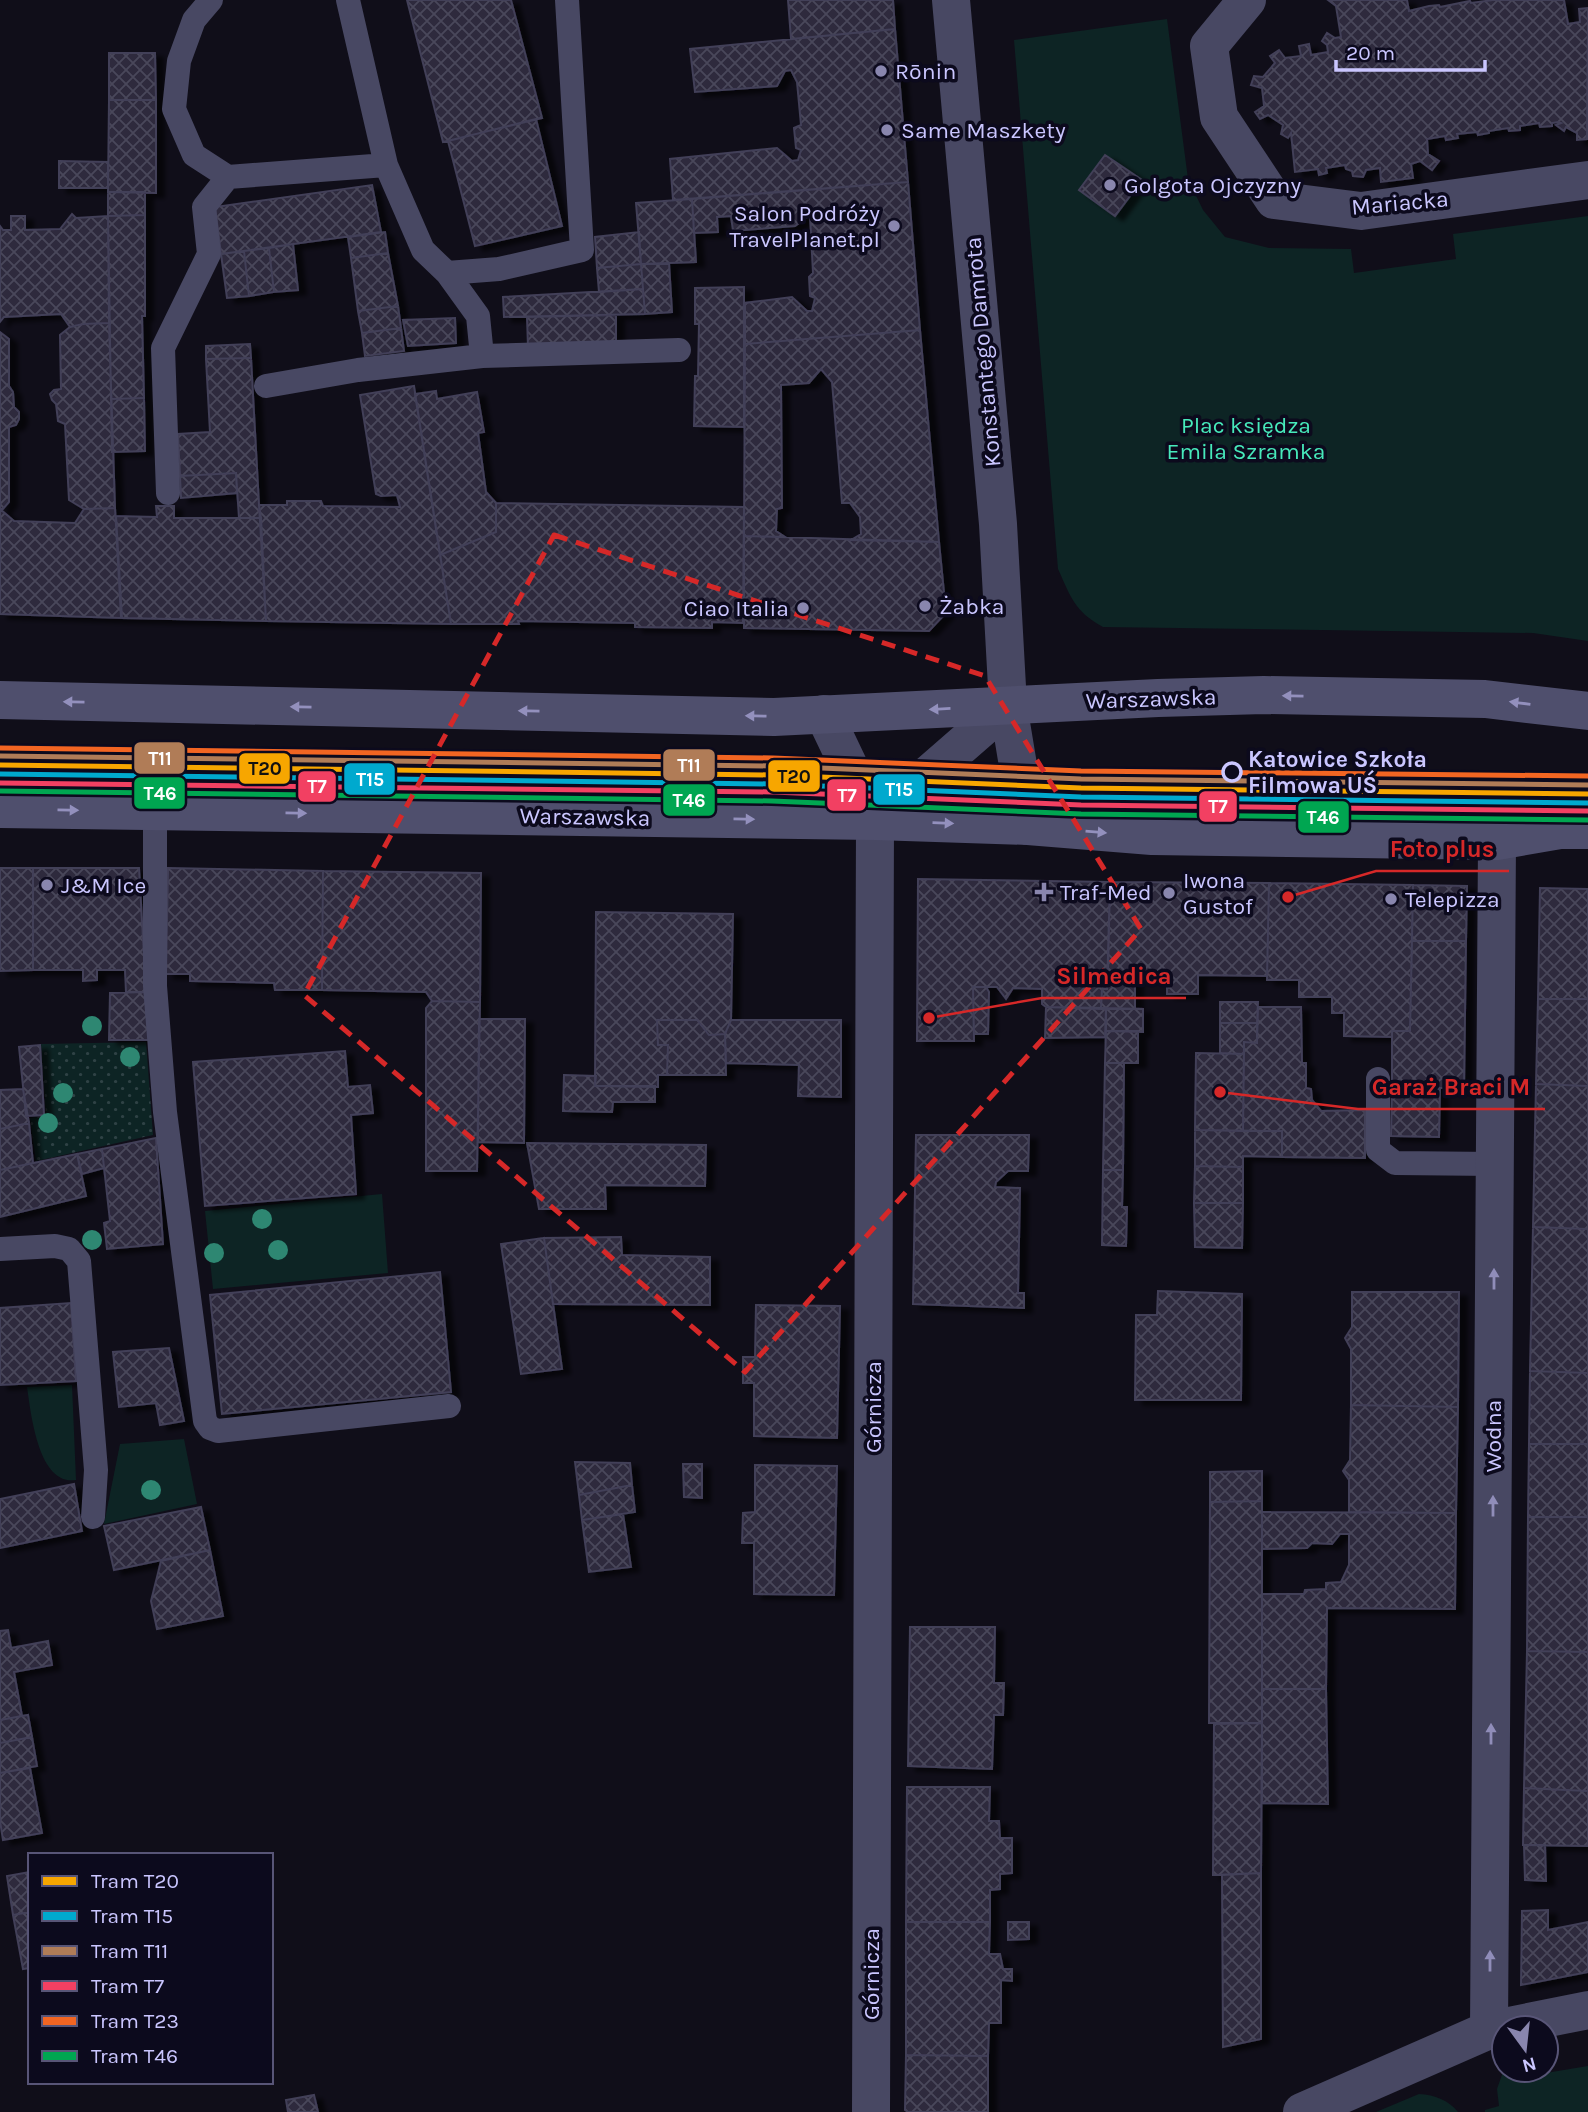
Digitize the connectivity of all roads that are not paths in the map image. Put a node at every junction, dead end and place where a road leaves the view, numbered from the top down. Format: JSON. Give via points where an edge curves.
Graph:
{"nodes":[{"id":1,"x":211,"y":0,"type":"edge"},
{"id":2,"x":348,"y":0,"type":"edge"},
{"id":3,"x":567,"y":0,"type":"edge"},
{"id":4,"x":951,"y":0,"type":"edge"},
{"id":5,"x":1247,"y":0,"type":"edge"},
{"id":6,"x":386,"y":165,"type":"junction"},
{"id":7,"x":228,"y":177,"type":"junction"},
{"id":8,"x":1588,"y":180,"type":"edge"},
{"id":9,"x":447,"y":273,"type":"junction"},
{"id":10,"x":679,"y":350,"type":"dead end"},
{"id":11,"x":482,"y":356,"type":"junction"},
{"id":12,"x":266,"y":386,"type":"dead end"},
{"id":13,"x":168,"y":493,"type":"dead end"},
{"id":14,"x":0,"y":700,"type":"edge"},
{"id":15,"x":1008,"y":705,"type":"junction"},
{"id":16,"x":1588,"y":711,"type":"edge"},
{"id":17,"x":824,"y":714,"type":"junction"},
{"id":18,"x":0,"y":809,"type":"edge"},
{"id":19,"x":155,"y":811,"type":"junction"},
{"id":20,"x":875,"y":821,"type":"junction"},
{"id":21,"x":1028,"y":826,"type":"junction"},
{"id":22,"x":1588,"y":830,"type":"edge"},
{"id":23,"x":1497,"y":841,"type":"junction"},
{"id":24,"x":1378,"y":1079,"type":"dead end"},
{"id":25,"x":1495,"y":1164,"type":"junction"},
{"id":26,"x":0,"y":1250,"type":"edge"},
{"id":27,"x":450,"y":1406,"type":"dead end"},
{"id":28,"x":93,"y":1517,"type":"dead end"},
{"id":29,"x":1588,"y":2010,"type":"edge"},
{"id":30,"x":1489,"y":2030,"type":"junction"},
{"id":31,"x":871,"y":2112,"type":"edge"},
{"id":32,"x":1303,"y":2112,"type":"edge"}],
"edges":[{"from":1,"to":7,"type":"lane","via":[[194,20],[179,61],[174,109],[194,155]]},
{"from":2,"to":6,"type":"lane"},
{"from":3,"to":9,"type":"lane","via":[[582,250],[499,269]]},
{"from":4,"to":15,"type":"street","name":"Konstantego Damrota","via":[[998,524]]},
{"from":5,"to":8,"type":"street","name":"Mariacka","via":[[1209,46],[1217,106],[1219,117],[1274,200],[1362,211]]},
{"from":6,"to":7,"type":"lane"},
{"from":6,"to":9,"type":"lane","via":[[423,250]]},
{"from":7,"to":13,"type":"lane","via":[[204,207],[209,254],[163,348]]},
{"from":9,"to":11,"type":"lane","via":[[478,316]]},
{"from":10,"to":11,"type":"lane"},
{"from":11,"to":12,"type":"lane"},
{"from":17,"to":14,"type":"street","name":"Warszawska","one_way":true,"via":[[774,717]]},
{"from":16,"to":15,"type":"street","name":"Warszawska","one_way":true,"via":[[1485,699],[1264,695]]},
{"from":15,"to":17,"type":"street","name":"Warszawska","one_way":true},
{"from":15,"to":20,"type":"street"},
{"from":15,"to":21,"type":"street","name":"Konstantego Damrota"},
{"from":17,"to":20,"type":"street","name":"Górnicza"},
{"from":18,"to":19,"type":"street","name":"Warszawska","one_way":true},
{"from":19,"to":20,"type":"street","name":"Warszawska","one_way":true},
{"from":19,"to":27,"type":"lane","via":[[155,986],[165,1112],[205,1421],[218,1431]]},
{"from":20,"to":21,"type":"street","name":"Warszawska","one_way":true},
{"from":20,"to":31,"type":"street","name":"Górnicza"},
{"from":21,"to":23,"type":"street","name":"Warszawska","one_way":true,"via":[[1152,836]]},
{"from":22,"to":23,"type":"street","name":"Warszawska"},
{"from":23,"to":25,"type":"street","name":"Wodna"},
{"from":24,"to":25,"type":"lane","via":[[1378,1150],[1395,1163]]},
{"from":30,"to":25,"type":"street","name":"Wodna","one_way":true},
{"from":26,"to":28,"type":"lane","via":[[55,1246],[69,1249],[79,1261],[96,1470]]},
{"from":29,"to":30,"type":"street"},
{"from":30,"to":32,"type":"street"}]}
